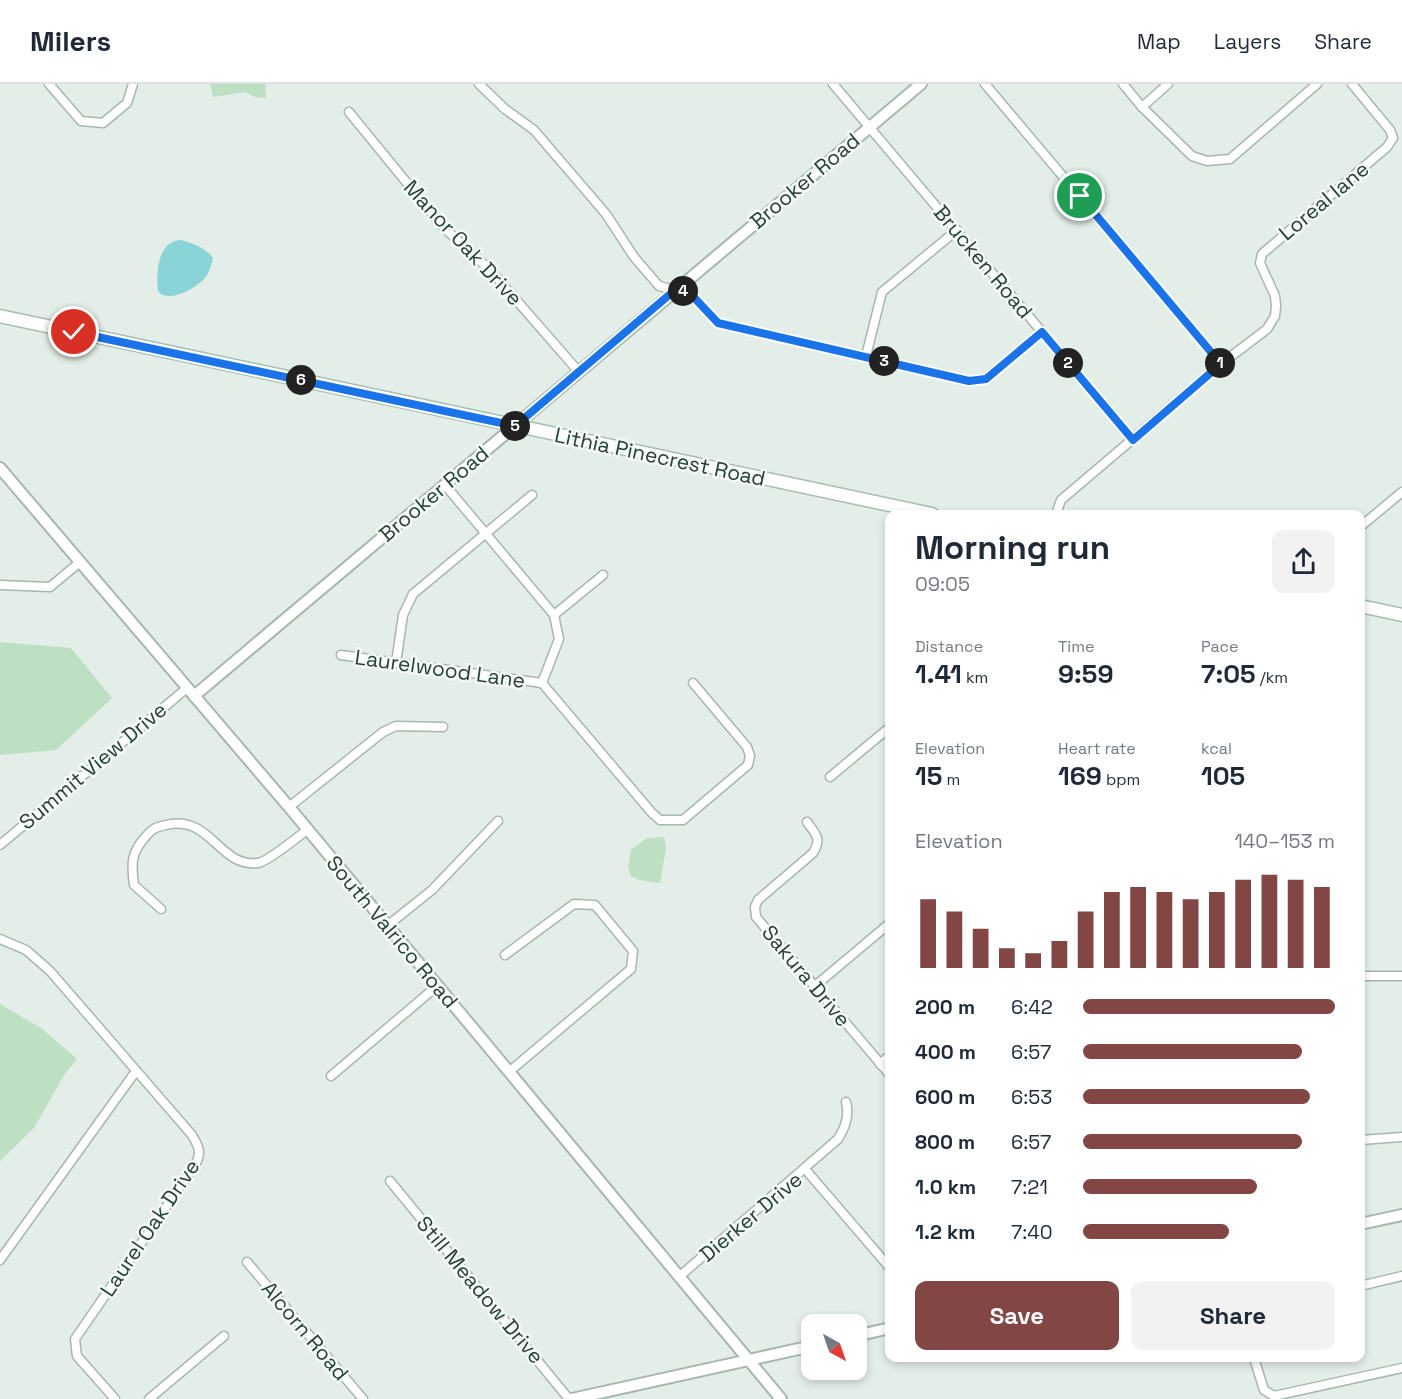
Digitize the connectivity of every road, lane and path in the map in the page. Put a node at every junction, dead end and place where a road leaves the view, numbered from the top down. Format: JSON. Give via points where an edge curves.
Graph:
{"nodes":[{"id":1,"x":49,"y":84,"type":"edge"},
{"id":2,"x":133,"y":84,"type":"edge"},
{"id":3,"x":479,"y":84,"type":"edge"},
{"id":4,"x":832,"y":84,"type":"edge"},
{"id":5,"x":921,"y":84,"type":"edge"},
{"id":6,"x":985,"y":84,"type":"edge"},
{"id":7,"x":1123,"y":84,"type":"edge"},
{"id":8,"x":1168,"y":84,"type":"edge"},
{"id":9,"x":1317,"y":84,"type":"edge"},
{"id":10,"x":1352,"y":84,"type":"edge"},
{"id":11,"x":1142,"y":107,"type":"junction"},
{"id":12,"x":349,"y":112,"type":"dead end"},
{"id":13,"x":869,"y":128,"type":"junction"},
{"id":14,"x":957,"y":230,"type":"junction"},
{"id":15,"x":675,"y":290,"type":"junction"},
{"id":16,"x":0,"y":316,"type":"edge"},
{"id":17,"x":1042,"y":332,"type":"junction"},
{"id":18,"x":866,"y":356,"type":"junction"},
{"id":19,"x":1221,"y":364,"type":"junction"},
{"id":20,"x":579,"y":372,"type":"junction"},
{"id":21,"x":515,"y":426,"type":"junction"},
{"id":22,"x":1133,"y":440,"type":"junction"},
{"id":23,"x":0,"y":468,"type":"edge"},
{"id":24,"x":445,"y":485,"type":"junction"},
{"id":25,"x":1402,"y":492,"type":"edge"},
{"id":26,"x":532,"y":495,"type":"dead end"},
{"id":27,"x":913,"y":510,"type":"edge"},
{"id":28,"x":1057,"y":510,"type":"edge"},
{"id":29,"x":1365,"y":523,"type":"edge"},
{"id":30,"x":485,"y":533,"type":"junction"},
{"id":31,"x":80,"y":562,"type":"junction"},
{"id":32,"x":603,"y":575,"type":"dead end"},
{"id":33,"x":0,"y":585,"type":"edge"},
{"id":34,"x":1365,"y":607,"type":"edge"},
{"id":35,"x":554,"y":615,"type":"junction"},
{"id":36,"x":1402,"y":615,"type":"edge"},
{"id":37,"x":341,"y":655,"type":"dead end"},
{"id":38,"x":396,"y":663,"type":"junction"},
{"id":39,"x":542,"y":683,"type":"junction"},
{"id":40,"x":693,"y":683,"type":"dead end"},
{"id":41,"x":190,"y":692,"type":"junction"},
{"id":42,"x":443,"y":728,"type":"dead end"},
{"id":43,"x":885,"y":732,"type":"edge"},
{"id":44,"x":830,"y":777,"type":"dead end"},
{"id":45,"x":289,"y":807,"type":"junction"},
{"id":46,"x":498,"y":821,"type":"dead end"},
{"id":47,"x":807,"y":822,"type":"dead end"},
{"id":48,"x":308,"y":830,"type":"junction"},
{"id":49,"x":0,"y":845,"type":"edge"},
{"id":50,"x":161,"y":909,"type":"dead end"},
{"id":51,"x":387,"y":926,"type":"junction"},
{"id":52,"x":885,"y":927,"type":"edge"},
{"id":53,"x":0,"y":939,"type":"edge"},
{"id":54,"x":505,"y":955,"type":"dead end"},
{"id":55,"x":1365,"y":976,"type":"edge"},
{"id":56,"x":1402,"y":976,"type":"edge"},
{"id":57,"x":437,"y":986,"type":"junction"},
{"id":58,"x":814,"y":986,"type":"junction"},
{"id":59,"x":885,"y":1060,"type":"edge"},
{"id":60,"x":880,"y":1064,"type":"junction"},
{"id":61,"x":885,"y":1070,"type":"edge"},
{"id":62,"x":136,"y":1071,"type":"junction"},
{"id":63,"x":510,"y":1071,"type":"junction"},
{"id":64,"x":332,"y":1076,"type":"dead end"},
{"id":65,"x":846,"y":1102,"type":"dead end"},
{"id":66,"x":1402,"y":1137,"type":"edge"},
{"id":67,"x":1365,"y":1140,"type":"edge"},
{"id":68,"x":805,"y":1169,"type":"junction"},
{"id":69,"x":390,"y":1181,"type":"dead end"},
{"id":70,"x":1402,"y":1215,"type":"edge"},
{"id":71,"x":1365,"y":1223,"type":"edge"},
{"id":72,"x":0,"y":1260,"type":"edge"},
{"id":73,"x":247,"y":1262,"type":"dead end"},
{"id":74,"x":885,"y":1262,"type":"edge"},
{"id":75,"x":680,"y":1276,"type":"junction"},
{"id":76,"x":1402,"y":1276,"type":"edge"},
{"id":77,"x":1365,"y":1285,"type":"edge"},
{"id":78,"x":885,"y":1329,"type":"edge"},
{"id":79,"x":867,"y":1333,"type":"edge"},
{"id":80,"x":224,"y":1335,"type":"dead end"},
{"id":81,"x":801,"y":1348,"type":"edge"},
{"id":82,"x":749,"y":1359,"type":"junction"},
{"id":83,"x":1255,"y":1362,"type":"edge"},
{"id":84,"x":1402,"y":1368,"type":"edge"},
{"id":85,"x":115,"y":1399,"type":"edge"},
{"id":86,"x":149,"y":1399,"type":"edge"},
{"id":87,"x":363,"y":1399,"type":"edge"},
{"id":88,"x":571,"y":1399,"type":"edge"},
{"id":89,"x":781,"y":1399,"type":"edge"}],
"edges":[{"from":1,"to":2,"type":"street","via":[[81,121],[103,123],[127,103]]},
{"from":3,"to":15,"type":"street","via":[[534,130],[606,214],[659,286]]},
{"from":4,"to":13,"type":"street","name":"Brucken Road"},
{"from":5,"to":13,"type":"street","name":"Brooker Road"},
{"from":6,"to":19,"type":"street"},
{"from":7,"to":11,"type":"street"},
{"from":8,"to":11,"type":"street"},
{"from":9,"to":11,"type":"street","via":[[1230,159],[1207,161],[1192,156]]},
{"from":10,"to":19,"type":"street","name":"Loreal lane","via":[[1393,138],[1388,147],[1262,254],[1260,263],[1275,296],[1275,316],[1267,329]]},
{"from":12,"to":20,"type":"street","name":"Manor Oak Drive","via":[[443,227],[491,271]]},
{"from":13,"to":14,"type":"street","name":"Brucken Road"},
{"from":13,"to":15,"type":"street","name":"Brooker Road"},
{"from":14,"to":17,"type":"street","name":"Brucken Road"},
{"from":14,"to":18,"type":"street","via":[[882,292]]},
{"from":15,"to":18,"type":"street","via":[[688,291],[718,323]]},
{"from":15,"to":20,"type":"street","name":"Brooker Road"},
{"from":16,"to":21,"type":"main road","name":"Lithia Pinecrest Road"},
{"from":17,"to":18,"type":"street","via":[[986,379],[969,381]]},
{"from":17,"to":22,"type":"street","name":"Brucken Road"},
{"from":19,"to":22,"type":"street"},
{"from":20,"to":21,"type":"street","name":"Brooker Road"},
{"from":21,"to":24,"type":"street","name":"Brooker Road"},
{"from":21,"to":27,"type":"main road","name":"Lithia Pinecrest Road"},
{"from":22,"to":28,"type":"street","via":[[1061,500]]},
{"from":23,"to":31,"type":"street","name":"South Valrico Road"},
{"from":24,"to":30,"type":"street"},
{"from":24,"to":41,"type":"street","name":"Brooker Road"},
{"from":25,"to":29,"type":"street"},
{"from":26,"to":30,"type":"street"},
{"from":30,"to":35,"type":"street"},
{"from":30,"to":38,"type":"street","via":[[413,594],[403,615]]},
{"from":31,"to":33,"type":"street","via":[[50,587]]},
{"from":31,"to":41,"type":"street","name":"South Valrico Road"},
{"from":32,"to":35,"type":"street"},
{"from":34,"to":36,"type":"main road"},
{"from":35,"to":39,"type":"street","via":[[560,639]]},
{"from":37,"to":38,"type":"street","name":"Laurelwood Lane"},
{"from":38,"to":39,"type":"street","name":"Laurelwood Lane"},
{"from":39,"to":40,"type":"street","name":"Laurelwood Lane","via":[[652,813],[660,820],[674,821],[683,820],[750,760],[747,747]]},
{"from":41,"to":45,"type":"street","name":"South Valrico Road"},
{"from":41,"to":49,"type":"street","name":"Summit View Drive"},
{"from":42,"to":45,"type":"street","via":[[396,726],[383,732]]},
{"from":43,"to":44,"type":"street"},
{"from":45,"to":48,"type":"street","name":"South Valrico Road"},
{"from":46,"to":51,"type":"street","via":[[432,890]]},
{"from":47,"to":58,"type":"street","name":"Sakura Drive","via":[[817,837],[813,854],[755,907],[756,916]]},
{"from":48,"to":50,"type":"street","via":[[261,864],[245,863],[226,854],[201,829],[178,822],[152,828],[137,845],[131,864],[134,885]]},
{"from":48,"to":51,"type":"street","name":"South Valrico Road"},
{"from":51,"to":57,"type":"street","name":"South Valrico Road"},
{"from":52,"to":58,"type":"street"},
{"from":53,"to":62,"type":"street","name":"Laurel Oak Drive","via":[[26,950],[50,971]]},
{"from":54,"to":63,"type":"street","via":[[574,904],[595,904],[633,951],[631,969]]},
{"from":55,"to":56,"type":"street"},
{"from":57,"to":63,"type":"street","name":"South Valrico Road"},
{"from":57,"to":64,"type":"street"},
{"from":58,"to":60,"type":"street","name":"Sakura Drive"},
{"from":59,"to":60,"type":"street"},
{"from":60,"to":61,"type":"street","name":"Sakura Drive"},
{"from":62,"to":72,"type":"street"},
{"from":62,"to":85,"type":"street","name":"Laurel Oak Drive","via":[[192,1135],[201,1154],[75,1339],[77,1356]]},
{"from":63,"to":75,"type":"street","name":"South Valrico Road"},
{"from":65,"to":68,"type":"street","via":[[846,1126],[838,1140]]},
{"from":66,"to":67,"type":"street"},
{"from":68,"to":74,"type":"street","name":"Dierker Drive"},
{"from":68,"to":75,"type":"street","name":"Dierker Drive"},
{"from":69,"to":88,"type":"street","name":"Still Meadow Drive"},
{"from":70,"to":71,"type":"street"},
{"from":73,"to":87,"type":"street","name":"Alcorn Road"},
{"from":75,"to":82,"type":"street","name":"South Valrico Road"},
{"from":76,"to":77,"type":"street"},
{"from":78,"to":79,"type":"street"},
{"from":80,"to":86,"type":"street"},
{"from":81,"to":82,"type":"street"},
{"from":82,"to":88,"type":"street"},
{"from":82,"to":89,"type":"street","name":"South Valrico Road"},
{"from":83,"to":84,"type":"street","via":[[1264,1390],[1274,1396]]}]}
